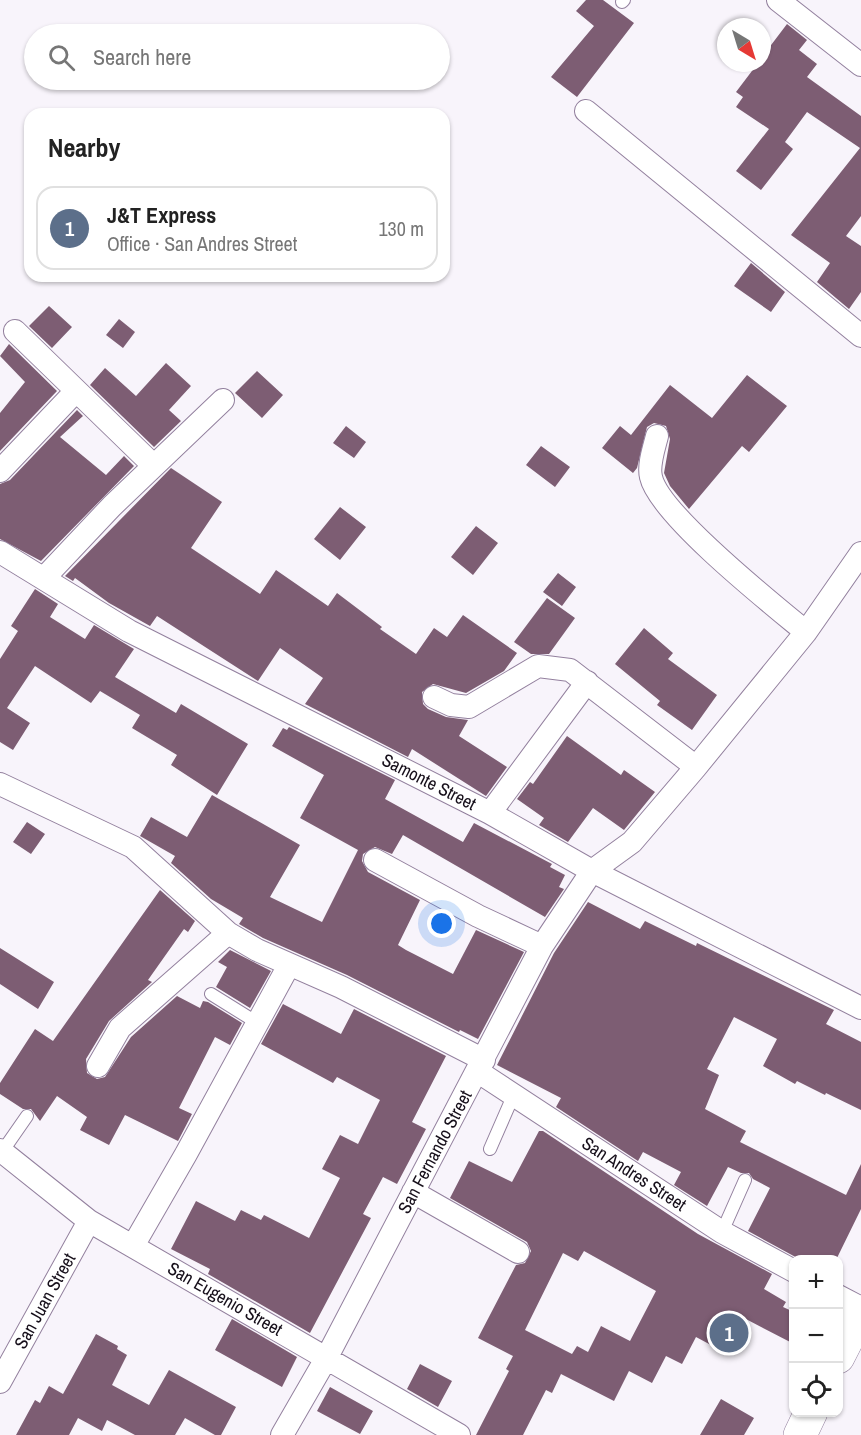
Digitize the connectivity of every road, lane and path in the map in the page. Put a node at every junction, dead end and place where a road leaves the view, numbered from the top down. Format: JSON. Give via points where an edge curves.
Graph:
{"nodes":[{"id":1,"x":778,"y":0,"type":"edge"},
{"id":2,"x":861,"y":66,"type":"edge"},
{"id":3,"x":586,"y":111,"type":"dead end"},
{"id":4,"x":15,"y":331,"type":"dead end"},
{"id":5,"x":861,"y":336,"type":"edge"},
{"id":6,"x":76,"y":391,"type":"junction"},
{"id":7,"x":223,"y":400,"type":"dead end"},
{"id":8,"x":657,"y":436,"type":"dead end"},
{"id":9,"x":153,"y":465,"type":"junction"},
{"id":10,"x":0,"y":471,"type":"edge"},
{"id":11,"x":0,"y":552,"type":"edge"},
{"id":12,"x":861,"y":554,"type":"edge"},
{"id":13,"x":45,"y":577,"type":"junction"},
{"id":14,"x":806,"y":632,"type":"junction"},
{"id":15,"x":587,"y":682,"type":"junction"},
{"id":16,"x":434,"y":697,"type":"dead end"},
{"id":17,"x":696,"y":767,"type":"junction"},
{"id":18,"x":0,"y":784,"type":"edge"},
{"id":19,"x":490,"y":813,"type":"junction"},
{"id":20,"x":375,"y":860,"type":"dead end"},
{"id":21,"x":592,"y":871,"type":"junction"},
{"id":22,"x":228,"y":933,"type":"junction"},
{"id":23,"x":543,"y":946,"type":"junction"},
{"id":24,"x":289,"y":965,"type":"junction"},
{"id":25,"x":211,"y":994,"type":"dead end"},
{"id":26,"x":861,"y":1008,"type":"edge"},
{"id":27,"x":256,"y":1022,"type":"junction"},
{"id":28,"x":481,"y":1065,"type":"junction"},
{"id":29,"x":98,"y":1066,"type":"dead end"},
{"id":30,"x":514,"y":1094,"type":"junction"},
{"id":31,"x":27,"y":1116,"type":"dead end"},
{"id":32,"x":490,"y":1149,"type":"dead end"},
{"id":33,"x":1,"y":1151,"type":"edge"},
{"id":34,"x":745,"y":1180,"type":"dead end"},
{"id":35,"x":413,"y":1192,"type":"junction"},
{"id":36,"x":89,"y":1221,"type":"junction"},
{"id":37,"x":722,"y":1232,"type":"junction"},
{"id":38,"x":133,"y":1246,"type":"junction"},
{"id":39,"x":518,"y":1252,"type":"dead end"},
{"id":40,"x":789,"y":1268,"type":"edge"},
{"id":41,"x":843,"y":1299,"type":"edge"},
{"id":42,"x":861,"y":1310,"type":"edge"},
{"id":43,"x":843,"y":1347,"type":"edge"},
{"id":44,"x":327,"y":1357,"type":"junction"},
{"id":45,"x":0,"y":1382,"type":"edge"},
{"id":46,"x":809,"y":1417,"type":"edge"},
{"id":47,"x":282,"y":1435,"type":"edge"},
{"id":48,"x":459,"y":1435,"type":"edge"},
{"id":49,"x":800,"y":1435,"type":"edge"}],
"edges":[{"from":1,"to":2,"type":"street"},
{"from":3,"to":5,"type":"street"},
{"from":4,"to":6,"type":"street"},
{"from":6,"to":9,"type":"street"},
{"from":6,"to":10,"type":"street"},
{"from":7,"to":9,"type":"street"},
{"from":8,"to":14,"type":"street","via":[[650,475],[656,494],[733,572]]},
{"from":9,"to":13,"type":"street"},
{"from":11,"to":13,"type":"street","name":"Samonte Street"},
{"from":12,"to":14,"type":"street"},
{"from":13,"to":19,"type":"street","name":"Samonte Street","via":[[129,631]]},
{"from":14,"to":17,"type":"street"},
{"from":15,"to":16,"type":"street","via":[[570,670],[538,666],[469,707],[451,705]]},
{"from":15,"to":17,"type":"street"},
{"from":15,"to":19,"type":"street"},
{"from":17,"to":21,"type":"street","via":[[632,842]]},
{"from":18,"to":22,"type":"street","name":"San Andres Street","via":[[133,847]]},
{"from":19,"to":21,"type":"street","name":"Samonte Street"},
{"from":20,"to":23,"type":"street","via":[[487,921]]},
{"from":21,"to":23,"type":"street","name":"San Fernando Street"},
{"from":21,"to":26,"type":"street","name":"Samonte Street"},
{"from":22,"to":24,"type":"street","name":"San Andres Street"},
{"from":22,"to":29,"type":"street","via":[[120,1028]]},
{"from":23,"to":28,"type":"street","name":"San Fernando Street"},
{"from":24,"to":27,"type":"street"},
{"from":24,"to":28,"type":"street","name":"San Andres Street","via":[[341,987]]},
{"from":25,"to":27,"type":"lane"},
{"from":27,"to":38,"type":"street"},
{"from":28,"to":30,"type":"street","name":"San Andres Street"},
{"from":28,"to":35,"type":"street","name":"San Fernando Street"},
{"from":30,"to":32,"type":"lane"},
{"from":30,"to":37,"type":"street","name":"San Andres Street"},
{"from":31,"to":33,"type":"lane"},
{"from":33,"to":36,"type":"street","name":"San Eugenio Street"},
{"from":34,"to":37,"type":"lane"},
{"from":35,"to":39,"type":"street"},
{"from":35,"to":44,"type":"street","name":"San Fernando Street"},
{"from":36,"to":38,"type":"street","name":"San Eugenio Street"},
{"from":36,"to":45,"type":"street","name":"San Juan Street"},
{"from":37,"to":40,"type":"street","name":"San Andres Street"},
{"from":38,"to":44,"type":"street","name":"San Eugenio Street"},
{"from":41,"to":42,"type":"street"},
{"from":42,"to":43,"type":"main road"},
{"from":44,"to":47,"type":"street","name":"San Fernando Street"},
{"from":44,"to":48,"type":"street","name":"San Eugenio Street"},
{"from":46,"to":49,"type":"main road"}]}
